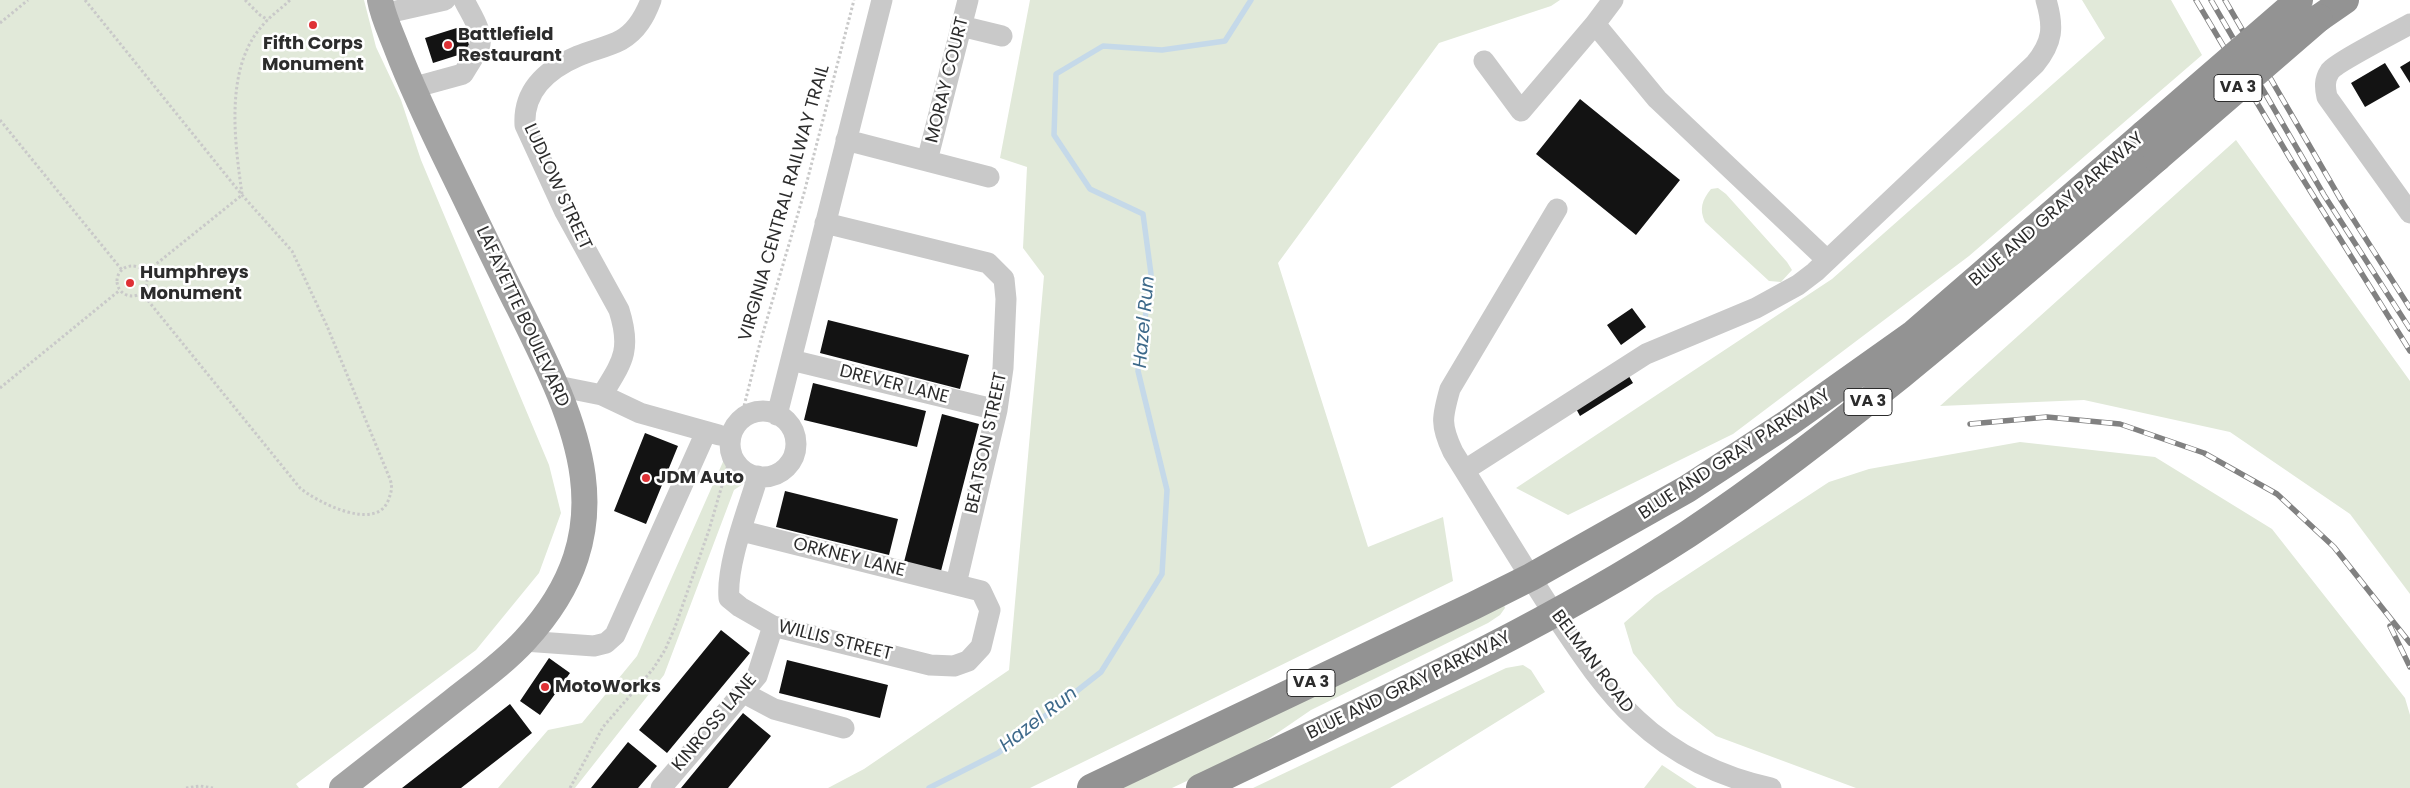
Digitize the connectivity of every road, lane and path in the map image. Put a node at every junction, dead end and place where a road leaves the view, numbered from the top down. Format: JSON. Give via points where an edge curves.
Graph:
{"nodes":[{"id":1,"x":28,"y":0,"type":"edge"},
{"id":2,"x":85,"y":0,"type":"edge"},
{"id":3,"x":245,"y":0,"type":"edge"},
{"id":4,"x":446,"y":0,"type":"edge"},
{"id":5,"x":464,"y":0,"type":"edge"},
{"id":6,"x":651,"y":0,"type":"edge"},
{"id":7,"x":854,"y":0,"type":"edge"},
{"id":8,"x":882,"y":0,"type":"edge"},
{"id":9,"x":968,"y":0,"type":"edge"},
{"id":10,"x":1613,"y":0,"type":"edge"},
{"id":11,"x":2046,"y":0,"type":"edge"},
{"id":12,"x":2299,"y":0,"type":"edge"},
{"id":13,"x":2340,"y":0,"type":"edge"},
{"id":14,"x":2345,"y":0,"type":"edge"},
{"id":15,"x":289,"y":1,"type":"edge"},
{"id":16,"x":382,"y":7,"type":"edge"},
{"id":17,"x":2319,"y":18,"type":"junction"},
{"id":18,"x":268,"y":20,"type":"junction"},
{"id":19,"x":0,"y":23,"type":"edge"},
{"id":20,"x":1595,"y":24,"type":"junction"},
{"id":21,"x":2410,"y":24,"type":"edge"},
{"id":22,"x":961,"y":26,"type":"junction"},
{"id":23,"x":1002,"y":36,"type":"dead end"},
{"id":24,"x":1484,"y":61,"type":"dead end"},
{"id":25,"x":412,"y":88,"type":"junction"},
{"id":26,"x":0,"y":120,"type":"edge"},
{"id":27,"x":846,"y":140,"type":"junction"},
{"id":28,"x":927,"y":161,"type":"junction"},
{"id":29,"x":989,"y":177,"type":"dead end"},
{"id":30,"x":242,"y":195,"type":"junction"},
{"id":31,"x":1557,"y":209,"type":"dead end"},
{"id":32,"x":2410,"y":213,"type":"edge"},
{"id":33,"x":825,"y":223,"type":"junction"},
{"id":34,"x":1827,"y":260,"type":"junction"},
{"id":35,"x":122,"y":270,"type":"junction"},
{"id":36,"x":145,"y":273,"type":"junction"},
{"id":37,"x":120,"y":290,"type":"junction"},
{"id":38,"x":141,"y":292,"type":"junction"},
{"id":39,"x":791,"y":360,"type":"junction"},
{"id":40,"x":557,"y":386,"type":"junction"},
{"id":41,"x":0,"y":388,"type":"edge"},
{"id":42,"x":602,"y":395,"type":"junction"},
{"id":43,"x":997,"y":410,"type":"junction"},
{"id":44,"x":742,"y":412,"type":"dead end"},
{"id":45,"x":777,"y":415,"type":"junction"},
{"id":46,"x":706,"y":432,"type":"junction"},
{"id":47,"x":730,"y":438,"type":"junction"},
{"id":48,"x":729,"y":462,"type":"dead end"},
{"id":49,"x":1465,"y":470,"type":"junction"},
{"id":50,"x":758,"y":476,"type":"junction"},
{"id":51,"x":742,"y":531,"type":"junction"},
{"id":52,"x":1530,"y":577,"type":"junction"},
{"id":53,"x":956,"y":584,"type":"junction"},
{"id":54,"x":1554,"y":613,"type":"junction"},
{"id":55,"x":773,"y":626,"type":"junction"},
{"id":56,"x":524,"y":641,"type":"junction"},
{"id":57,"x":742,"y":692,"type":"junction"},
{"id":58,"x":844,"y":728,"type":"dead end"},
{"id":59,"x":186,"y":788,"type":"edge"},
{"id":60,"x":213,"y":788,"type":"edge"},
{"id":61,"x":342,"y":788,"type":"edge"},
{"id":62,"x":570,"y":788,"type":"edge"},
{"id":63,"x":661,"y":788,"type":"edge"},
{"id":64,"x":1092,"y":788,"type":"edge"},
{"id":65,"x":1200,"y":788,"type":"edge"},
{"id":66,"x":1766,"y":788,"type":"edge"}],
"edges":[{"from":1,"to":19,"type":"path"},
{"from":2,"to":30,"type":"path"},
{"from":3,"to":18,"type":"path"},
{"from":4,"to":16,"type":"street"},
{"from":5,"to":25,"type":"street","via":[[479,30],[479,48],[463,74]]},
{"from":6,"to":42,"type":"street","name":"LUDLOW STREET","via":[[636,28],[623,39],[577,57],[535,86],[524,111],[525,124],[565,212],[623,322],[623,361]]},
{"from":7,"to":44,"type":"path","name":"VIRGINIA CENTRAL RAILWAY TRAIL","via":[[804,194]]},
{"from":8,"to":27,"type":"street"},
{"from":9,"to":22,"type":"street","name":"MORAY COURT"},
{"from":10,"to":20,"type":"street"},
{"from":11,"to":34,"type":"street","via":[[2052,21],[2046,51]]},
{"from":12,"to":52,"type":"highway","name":"BLUE AND GRAY PARKWAY","number":"VA 3","bridge":true,"via":[[1912,335],[1788,423],[1687,489]]},
{"from":13,"to":17,"type":"highway","name":"BLUE AND GRAY PARKWAY","number":"VA 3"},
{"from":14,"to":17,"type":"highway"},
{"from":15,"to":18,"type":"path"},
{"from":16,"to":25,"type":"main road","name":"LAFAYETTE BOULEVARD"},
{"from":17,"to":54,"type":"highway","name":"BLUE AND GRAY PARKWAY","number":"VA 3","bridge":true,"via":[[2015,282],[1822,438],[1688,534]]},
{"from":18,"to":30,"type":"path","via":[[260,27],[238,74],[234,132]]},
{"from":20,"to":24,"type":"street","via":[[1521,111]]},
{"from":20,"to":34,"type":"street","via":[[1657,99]]},
{"from":21,"to":32,"type":"street","via":[[2334,67],[2326,81],[2328,98]]},
{"from":22,"to":23,"type":"street"},
{"from":22,"to":28,"type":"street","name":"MORAY COURT"},
{"from":25,"to":40,"type":"main road","name":"LAFAYETTE BOULEVARD"},
{"from":26,"to":35,"type":"path"},
{"from":27,"to":28,"type":"street"},
{"from":27,"to":33,"type":"street"},
{"from":28,"to":29,"type":"street"},
{"from":30,"to":36,"type":"path"},
{"from":30,"to":38,"type":"path","via":[[283,239],[300,265],[393,486],[386,505],[369,515],[359,515],[343,511],[300,488]]},
{"from":31,"to":49,"type":"street","name":"BELMAN ROAD","via":[[1450,389],[1444,433]]},
{"from":33,"to":39,"type":"street"},
{"from":33,"to":43,"type":"street","name":"BEATSON STREET","via":[[988,263],[1004,279],[1004,358]]},
{"from":34,"to":49,"type":"street","via":[[1778,297],[1646,354]]},
{"from":35,"to":36,"type":"path","via":[[135,267]]},
{"from":35,"to":37,"type":"path","via":[[117,282]]},
{"from":36,"to":38,"type":"path","via":[[146,284]]},
{"from":37,"to":38,"type":"path","via":[[128,295]]},
{"from":37,"to":41,"type":"path"},
{"from":39,"to":43,"type":"street","name":"DREVER LANE"},
{"from":39,"to":45,"type":"street"},
{"from":40,"to":42,"type":"street"},
{"from":40,"to":56,"type":"main road","name":"LAFAYETTE BOULEVARD","via":[[579,451],[585,511],[581,541],[573,565],[557,599]]},
{"from":42,"to":46,"type":"street","via":[[640,413]]},
{"from":43,"to":53,"type":"street","name":"BEATSON STREET"},
{"from":45,"to":47,"type":"street","via":[[755,413],[741,419]]},
{"from":45,"to":50,"type":"street","via":[[793,430],[794,453],[782,470],[773,475]]},
{"from":46,"to":47,"type":"street"},
{"from":46,"to":56,"type":"street","via":[[615,635],[606,643],[594,646]]},
{"from":47,"to":50,"type":"street","via":[[731,454],[737,464],[744,471]]},
{"from":48,"to":62,"type":"path","via":[[709,530],[665,650],[653,669],[603,727]]},
{"from":49,"to":52,"type":"street","name":"BELMAN ROAD"},
{"from":50,"to":51,"type":"street","name":"WILLIS STREET"},
{"from":51,"to":53,"type":"street","name":"ORKNEY LANE"},
{"from":51,"to":55,"type":"street","name":"WILLIS STREET","via":[[728,582],[729,598]]},
{"from":52,"to":54,"type":"street","name":"BELMAN ROAD"},
{"from":52,"to":64,"type":"highway","name":"BLUE AND GRAY PARKWAY","number":"VA 3"},
{"from":53,"to":55,"type":"street","name":"WILLIS STREET","via":[[981,591],[990,610],[981,647],[968,661],[954,666],[930,665]]},
{"from":54,"to":65,"type":"highway","name":"BLUE AND GRAY PARKWAY","number":"VA 3","via":[[1394,695]]},
{"from":54,"to":66,"type":"street","name":"BELMAN ROAD","via":[[1570,640],[1637,720],[1701,764]]},
{"from":55,"to":57,"type":"street","name":"KINROSS LANE","via":[[757,676]]},
{"from":56,"to":61,"type":"main road","name":"LAFAYETTE BOULEVARD","via":[[465,692]]},
{"from":57,"to":58,"type":"street","via":[[774,709]]},
{"from":57,"to":63,"type":"street","name":"KINROSS LANE"},
{"from":59,"to":60,"type":"path"}]}
